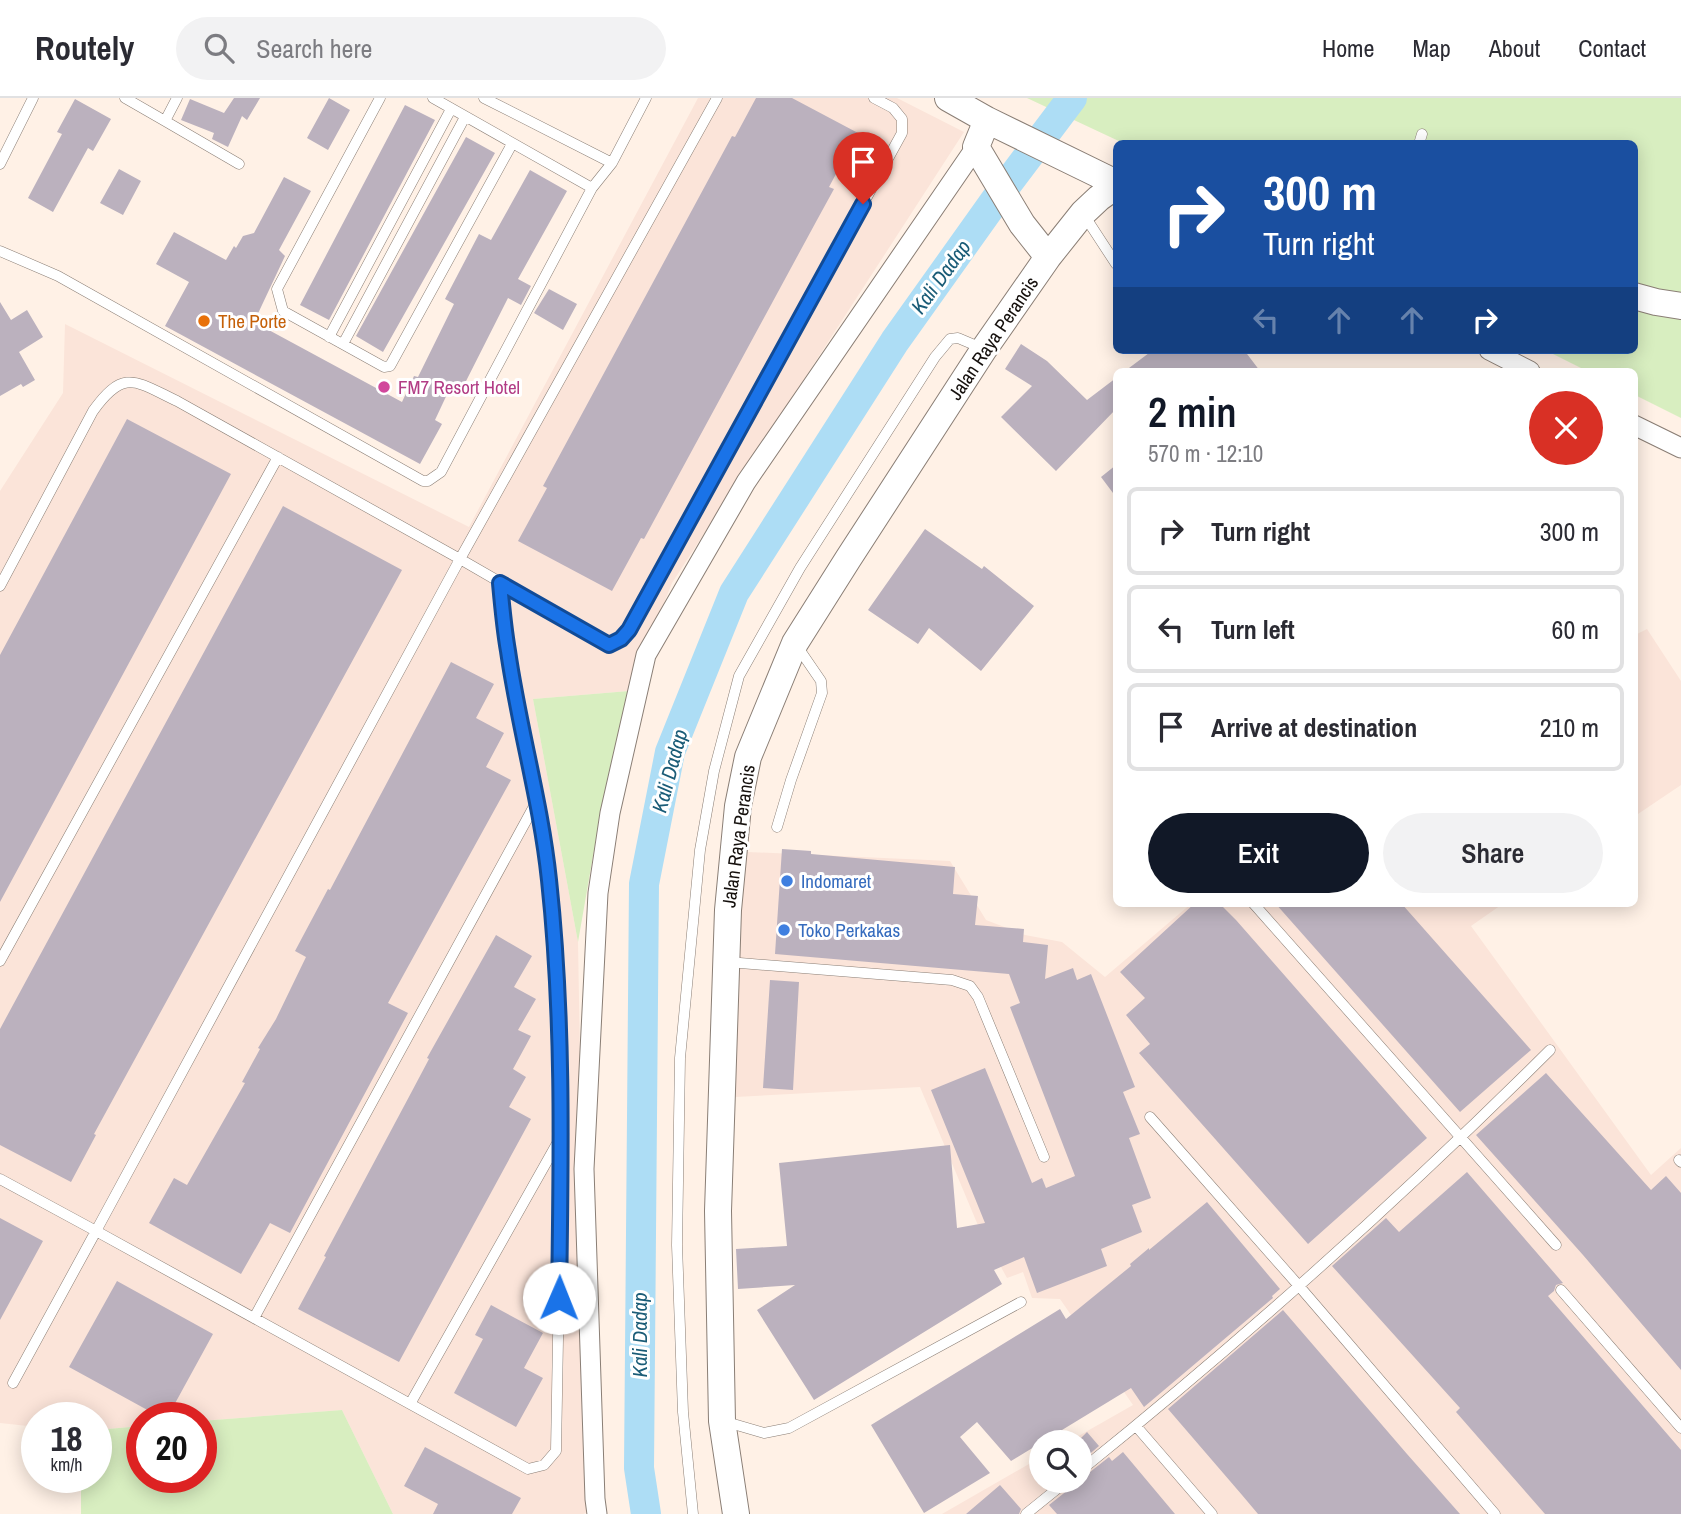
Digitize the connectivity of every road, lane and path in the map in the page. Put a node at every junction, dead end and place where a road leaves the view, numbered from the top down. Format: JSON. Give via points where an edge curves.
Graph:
{"nodes":[{"id":1,"x":24,"y":98,"type":"edge"},
{"id":2,"x":33,"y":98,"type":"edge"},
{"id":3,"x":125,"y":98,"type":"edge"},
{"id":4,"x":177,"y":98,"type":"edge"},
{"id":5,"x":380,"y":98,"type":"edge"},
{"id":6,"x":433,"y":98,"type":"edge"},
{"id":7,"x":485,"y":98,"type":"edge"},
{"id":8,"x":646,"y":98,"type":"edge"},
{"id":9,"x":716,"y":98,"type":"edge"},
{"id":10,"x":874,"y":98,"type":"edge"},
{"id":11,"x":948,"y":98,"type":"edge"},
{"id":12,"x":451,"y":109,"type":"junction"},
{"id":13,"x":26,"y":112,"type":"junction"},
{"id":14,"x":465,"y":117,"type":"junction"},
{"id":15,"x":987,"y":120,"type":"junction"},
{"id":16,"x":165,"y":121,"type":"junction"},
{"id":17,"x":512,"y":144,"type":"junction"},
{"id":18,"x":982,"y":157,"type":"junction"},
{"id":19,"x":611,"y":163,"type":"junction"},
{"id":20,"x":0,"y":164,"type":"edge"},
{"id":21,"x":239,"y":164,"type":"dead end"},
{"id":22,"x":1113,"y":183,"type":"edge"},
{"id":23,"x":1113,"y":187,"type":"edge"},
{"id":24,"x":592,"y":188,"type":"junction"},
{"id":25,"x":1083,"y":213,"type":"junction"},
{"id":26,"x":0,"y":251,"type":"edge"},
{"id":27,"x":1048,"y":257,"type":"junction"},
{"id":28,"x":1113,"y":259,"type":"edge"},
{"id":29,"x":1638,"y":297,"type":"edge"},
{"id":30,"x":1681,"y":306,"type":"edge"},
{"id":31,"x":329,"y":337,"type":"junction"},
{"id":32,"x":343,"y":344,"type":"junction"},
{"id":33,"x":984,"y":349,"type":"junction"},
{"id":34,"x":1497,"y":354,"type":"edge"},
{"id":35,"x":1524,"y":368,"type":"edge"},
{"id":36,"x":1638,"y":427,"type":"edge"},
{"id":37,"x":1681,"y":449,"type":"edge"},
{"id":38,"x":278,"y":457,"type":"junction"},
{"id":39,"x":460,"y":559,"type":"junction"},
{"id":40,"x":500,"y":583,"type":"junction"},
{"id":41,"x":0,"y":586,"type":"edge"},
{"id":42,"x":795,"y":643,"type":"junction"},
{"id":43,"x":538,"y":799,"type":"junction"},
{"id":44,"x":777,"y":827,"type":"dead end"},
{"id":45,"x":1257,"y":907,"type":"edge"},
{"id":46,"x":0,"y":961,"type":"edge"},
{"id":47,"x":725,"y":961,"type":"junction"},
{"id":48,"x":1550,"y":1050,"type":"dead end"},
{"id":49,"x":1150,"y":1117,"type":"dead end"},
{"id":50,"x":1462,"y":1137,"type":"junction"},
{"id":51,"x":560,"y":1139,"type":"junction"},
{"id":52,"x":1044,"y":1157,"type":"dead end"},
{"id":53,"x":0,"y":1179,"type":"edge"},
{"id":54,"x":96,"y":1231,"type":"junction"},
{"id":55,"x":1556,"y":1245,"type":"dead end"},
{"id":56,"x":1299,"y":1286,"type":"junction"},
{"id":57,"x":1560,"y":1290,"type":"dead end"},
{"id":58,"x":1021,"y":1302,"type":"dead end"},
{"id":59,"x":254,"y":1318,"type":"junction"},
{"id":60,"x":13,"y":1383,"type":"dead end"},
{"id":61,"x":410,"y":1404,"type":"junction"},
{"id":62,"x":722,"y":1421,"type":"junction"},
{"id":63,"x":1136,"y":1426,"type":"junction"},
{"id":64,"x":1681,"y":1428,"type":"edge"},
{"id":65,"x":1092,"y":1461,"type":"edge"},
{"id":66,"x":1052,"y":1493,"type":"edge"},
{"id":67,"x":597,"y":1514,"type":"edge"},
{"id":68,"x":693,"y":1514,"type":"edge"},
{"id":69,"x":736,"y":1514,"type":"edge"},
{"id":70,"x":1026,"y":1514,"type":"edge"},
{"id":71,"x":1212,"y":1514,"type":"edge"},
{"id":72,"x":1495,"y":1514,"type":"edge"}],
"edges":[{"from":1,"to":13,"type":"lane"},
{"from":2,"to":13,"type":"lane"},
{"from":3,"to":16,"type":"lane"},
{"from":4,"to":16,"type":"lane"},
{"from":5,"to":31,"type":"lane","via":[[277,289],[283,311]]},
{"from":6,"to":12,"type":"lane"},
{"from":7,"to":19,"type":"lane"},
{"from":8,"to":19,"type":"lane"},
{"from":9,"to":39,"type":"lane"},
{"from":10,"to":40,"type":"lane","via":[[902,119],[902,133],[629,630],[609,645]]},
{"from":11,"to":15,"type":"street","name":"Jalan Raya Perancis"},
{"from":12,"to":14,"type":"lane"},
{"from":12,"to":31,"type":"lane"},
{"from":13,"to":20,"type":"lane"},
{"from":14,"to":17,"type":"lane"},
{"from":14,"to":32,"type":"lane"},
{"from":15,"to":18,"type":"street"},
{"from":15,"to":22,"type":"street","name":"Jalan Raya Perancis"},
{"from":16,"to":21,"type":"lane"},
{"from":17,"to":24,"type":"lane"},
{"from":17,"to":32,"type":"lane","via":[[390,366]]},
{"from":18,"to":27,"type":"street","via":[[1022,224]]},
{"from":18,"to":67,"type":"street","via":[[746,482],[646,655],[610,813],[598,893],[584,1169]]},
{"from":19,"to":24,"type":"lane"},
{"from":23,"to":25,"type":"street","name":"Jalan Raya Perancis"},
{"from":24,"to":26,"type":"lane","via":[[441,472],[428,481],[69,282]]},
{"from":25,"to":27,"type":"street","name":"Jalan Raya Perancis"},
{"from":25,"to":28,"type":"lane"},
{"from":27,"to":33,"type":"street","name":"Jalan Raya Perancis"},
{"from":29,"to":30,"type":"street"},
{"from":31,"to":32,"type":"lane"},
{"from":33,"to":42,"type":"street","name":"Jalan Raya Perancis"},
{"from":33,"to":68,"type":"lane","via":[[958,338],[942,345],[800,568],[739,677],[714,771],[700,850],[680,1058],[678,1259],[683,1412]]},
{"from":34,"to":35,"type":"street"},
{"from":36,"to":37,"type":"street"},
{"from":38,"to":39,"type":"lane"},
{"from":38,"to":41,"type":"lane","via":[[177,401],[134,381],[120,383],[93,411]]},
{"from":38,"to":46,"type":"lane"},
{"from":39,"to":40,"type":"lane"},
{"from":39,"to":54,"type":"lane"},
{"from":40,"to":43,"type":"lane","via":[[508,653]]},
{"from":42,"to":44,"type":"lane","via":[[821,681],[822,692]]},
{"from":42,"to":47,"type":"street","name":"Jalan Raya Perancis","via":[[748,757],[738,806]]},
{"from":43,"to":51,"type":"lane","via":[[549,881]]},
{"from":43,"to":59,"type":"lane"},
{"from":45,"to":50,"type":"lane"},
{"from":47,"to":52,"type":"lane","via":[[952,980],[970,986]]},
{"from":47,"to":62,"type":"street","name":"Jalan Raya Perancis","via":[[718,1211]]},
{"from":48,"to":50,"type":"lane"},
{"from":49,"to":56,"type":"lane"},
{"from":50,"to":55,"type":"lane"},
{"from":50,"to":56,"type":"lane"},
{"from":51,"to":61,"type":"lane"},
{"from":51,"to":61,"type":"lane","via":[[556,1451],[544,1465],[528,1469]]},
{"from":53,"to":54,"type":"lane"},
{"from":54,"to":59,"type":"lane"},
{"from":54,"to":60,"type":"lane"},
{"from":56,"to":63,"type":"lane"},
{"from":56,"to":72,"type":"lane"},
{"from":57,"to":64,"type":"lane"},
{"from":58,"to":62,"type":"lane","via":[[789,1428],[764,1433]]},
{"from":59,"to":61,"type":"lane"},
{"from":62,"to":69,"type":"street","name":"Jalan Raya Perancis"},
{"from":63,"to":65,"type":"lane"},
{"from":63,"to":71,"type":"lane"},
{"from":66,"to":70,"type":"lane"}]}
